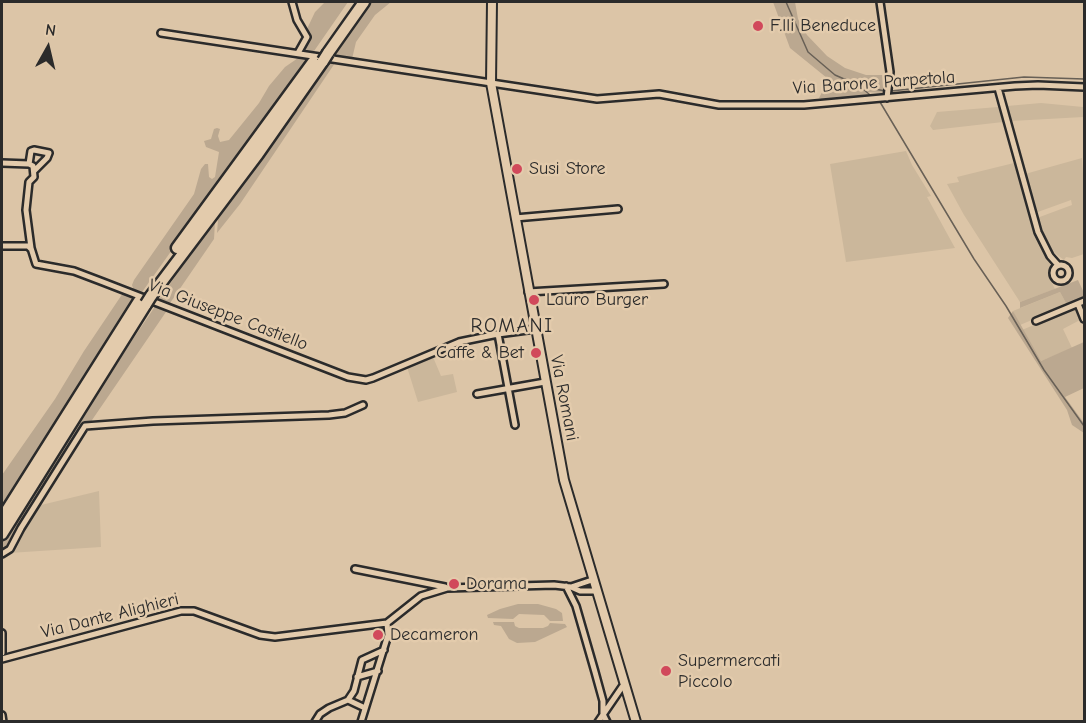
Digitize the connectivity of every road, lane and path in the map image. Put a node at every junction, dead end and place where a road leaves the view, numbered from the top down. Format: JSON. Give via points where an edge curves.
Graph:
{"nodes":[{"id":1,"x":292,"y":2,"type":"edge"},
{"id":2,"x":355,"y":2,"type":"edge"},
{"id":3,"x":364,"y":2,"type":"edge"},
{"id":4,"x":492,"y":2,"type":"edge"},
{"id":5,"x":880,"y":2,"type":"edge"},
{"id":6,"x":161,"y":33,"type":"dead end"},
{"id":7,"x":298,"y":53,"type":"junction"},
{"id":8,"x":321,"y":56,"type":"junction"},
{"id":9,"x":491,"y":83,"type":"junction"},
{"id":10,"x":1084,"y":87,"type":"edge"},
{"id":11,"x":998,"y":88,"type":"junction"},
{"id":12,"x":887,"y":98,"type":"junction"},
{"id":13,"x":2,"y":163,"type":"edge"},
{"id":14,"x":29,"y":164,"type":"junction"},
{"id":15,"x":34,"y":171,"type":"junction"},
{"id":16,"x":618,"y":209,"type":"dead end"},
{"id":17,"x":515,"y":218,"type":"junction"},
{"id":18,"x":2,"y":246,"type":"edge"},
{"id":19,"x":31,"y":249,"type":"junction"},
{"id":20,"x":1058,"y":265,"type":"dead end"},
{"id":21,"x":663,"y":284,"type":"dead end"},
{"id":22,"x":528,"y":292,"type":"junction"},
{"id":23,"x":145,"y":299,"type":"junction"},
{"id":24,"x":1084,"y":301,"type":"edge"},
{"id":25,"x":1078,"y":304,"type":"junction"},
{"id":26,"x":1084,"y":319,"type":"edge"},
{"id":27,"x":1036,"y":321,"type":"dead end"},
{"id":28,"x":535,"y":329,"type":"junction"},
{"id":29,"x":498,"y":334,"type":"junction"},
{"id":30,"x":545,"y":382,"type":"junction"},
{"id":31,"x":509,"y":388,"type":"junction"},
{"id":32,"x":477,"y":394,"type":"dead end"},
{"id":33,"x":363,"y":405,"type":"dead end"},
{"id":34,"x":515,"y":425,"type":"dead end"},
{"id":35,"x":2,"y":518,"type":"edge"},
{"id":36,"x":2,"y":534,"type":"edge"},
{"id":37,"x":2,"y":554,"type":"edge"},
{"id":38,"x":356,"y":569,"type":"dead end"},
{"id":39,"x":592,"y":580,"type":"junction"},
{"id":40,"x":569,"y":586,"type":"junction"},
{"id":41,"x":447,"y":588,"type":"junction"},
{"id":42,"x":580,"y":591,"type":"junction"},
{"id":43,"x":596,"y":591,"type":"junction"},
{"id":44,"x":576,"y":606,"type":"junction"},
{"id":45,"x":387,"y":622,"type":"junction"},
{"id":46,"x":2,"y":633,"type":"edge"},
{"id":47,"x":384,"y":650,"type":"junction"},
{"id":48,"x":2,"y":653,"type":"edge"},
{"id":49,"x":2,"y":659,"type":"edge"},
{"id":50,"x":378,"y":671,"type":"junction"},
{"id":51,"x":357,"y":677,"type":"junction"},
{"id":52,"x":625,"y":686,"type":"junction"},
{"id":53,"x":348,"y":700,"type":"junction"},
{"id":54,"x":365,"y":708,"type":"junction"},
{"id":55,"x":603,"y":714,"type":"junction"},
{"id":56,"x":2,"y":715,"type":"edge"},
{"id":57,"x":3,"y":722,"type":"edge"},
{"id":58,"x":315,"y":722,"type":"edge"},
{"id":59,"x":361,"y":722,"type":"edge"},
{"id":60,"x":598,"y":722,"type":"edge"},
{"id":61,"x":607,"y":722,"type":"edge"},
{"id":62,"x":636,"y":722,"type":"edge"}],
"edges":[{"from":1,"to":7,"type":"street","via":[[307,37]]},
{"from":2,"to":8,"type":"highway"},
{"from":3,"to":8,"type":"highway"},
{"from":4,"to":9,"type":"street","name":"Via Romani"},
{"from":5,"to":12,"type":"street","via":[[890,72]]},
{"from":6,"to":7,"type":"street","name":"Via Barone Parpetola"},
{"from":7,"to":9,"type":"street","name":"Via Barone Parpetola"},
{"from":8,"to":23,"type":"highway"},
{"from":9,"to":12,"type":"street","name":"Via Barone Parpetola","via":[[597,99],[665,94],[719,105],[804,105]]},
{"from":9,"to":17,"type":"street","name":"Via Romani"},
{"from":10,"to":11,"type":"street","name":"Via Barone Parpetola"},
{"from":11,"to":12,"type":"street","name":"Via Barone Parpetola"},
{"from":11,"to":20,"type":"street","via":[[1038,232]]},
{"from":13,"to":14,"type":"street"},
{"from":14,"to":15,"type":"street"},
{"from":14,"to":15,"type":"street","via":[[31,151],[49,153]]},
{"from":15,"to":19,"type":"street","via":[[26,210]]},
{"from":16,"to":17,"type":"street"},
{"from":17,"to":22,"type":"street","name":"Via Romani"},
{"from":18,"to":19,"type":"street"},
{"from":19,"to":29,"type":"street","name":"Via Giuseppe Castiello","via":[[36,264],[103,282],[348,377],[373,378],[459,342]]},
{"from":21,"to":22,"type":"street"},
{"from":22,"to":28,"type":"street","name":"Via Romani"},
{"from":23,"to":35,"type":"highway"},
{"from":23,"to":36,"type":"highway"},
{"from":24,"to":25,"type":"street"},
{"from":25,"to":26,"type":"street"},
{"from":25,"to":27,"type":"street"},
{"from":28,"to":29,"type":"street","name":"Via Giuseppe Castiello"},
{"from":28,"to":30,"type":"street","name":"Via Romani"},
{"from":29,"to":31,"type":"street"},
{"from":30,"to":31,"type":"street"},
{"from":30,"to":39,"type":"street","name":"Via Romani","via":[[564,480]]},
{"from":31,"to":32,"type":"street"},
{"from":31,"to":34,"type":"street"},
{"from":33,"to":37,"type":"street","via":[[329,415],[85,426],[10,549]]},
{"from":38,"to":41,"type":"street"},
{"from":39,"to":40,"type":"street","name":"Via Dante Alighieri"},
{"from":39,"to":43,"type":"street","name":"Via Romani"},
{"from":40,"to":41,"type":"street","name":"Via Dante Alighieri"},
{"from":40,"to":42,"type":"street","name":"Via Dante Alighieri"},
{"from":40,"to":44,"type":"street"},
{"from":41,"to":45,"type":"street","name":"Via Dante Alighieri","via":[[421,596]]},
{"from":42,"to":43,"type":"street","name":"Via Dante Alighieri"},
{"from":42,"to":44,"type":"street"},
{"from":43,"to":52,"type":"street","name":"Via Romani"},
{"from":44,"to":55,"type":"street","via":[[603,701]]},
{"from":45,"to":47,"type":"street"},
{"from":45,"to":49,"type":"street","name":"Via Dante Alighieri","via":[[275,637],[188,610]]},
{"from":46,"to":48,"type":"street"},
{"from":47,"to":50,"type":"street"},
{"from":47,"to":51,"type":"street","via":[[362,660]]},
{"from":50,"to":51,"type":"street"},
{"from":50,"to":54,"type":"street"},
{"from":51,"to":53,"type":"street"},
{"from":52,"to":55,"type":"street"},
{"from":52,"to":62,"type":"street","name":"Via Romani"},
{"from":53,"to":54,"type":"street"},
{"from":53,"to":58,"type":"street","via":[[329,708]]},
{"from":54,"to":59,"type":"street"},
{"from":55,"to":60,"type":"street"},
{"from":55,"to":61,"type":"street"},
{"from":56,"to":57,"type":"street"}]}
